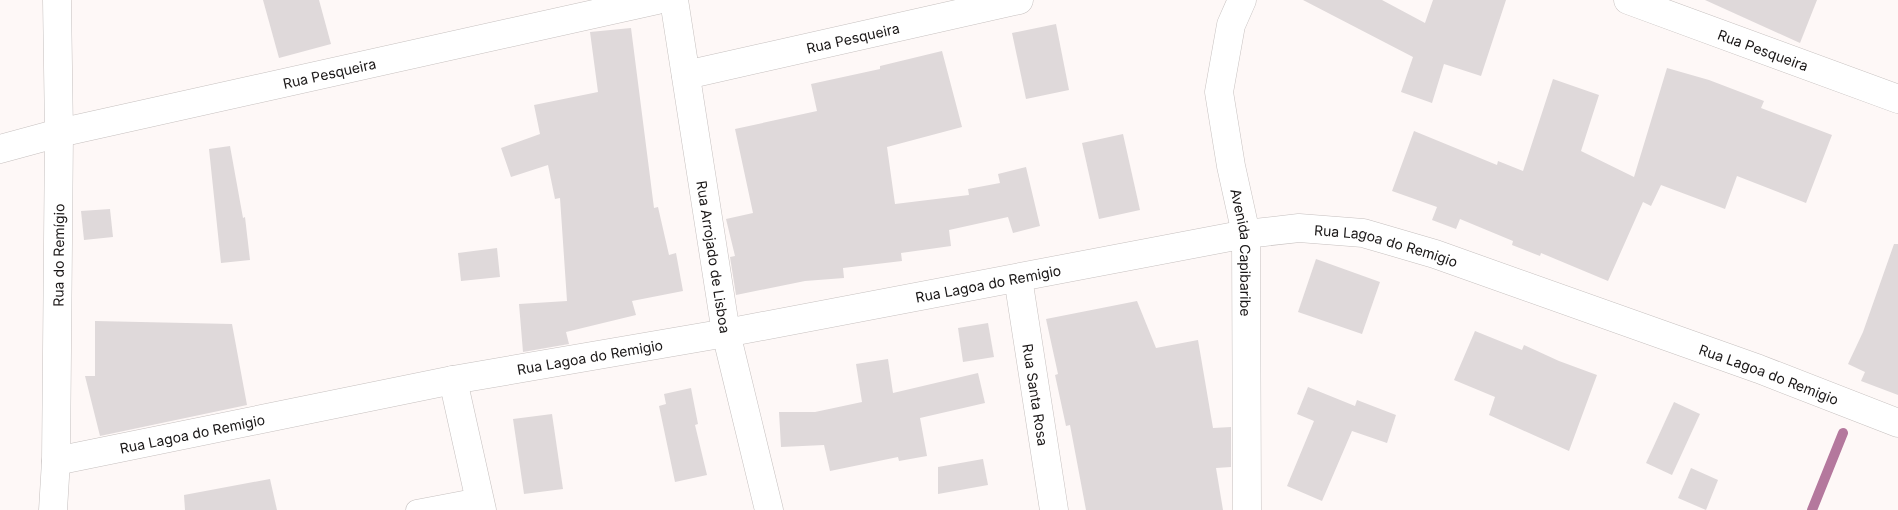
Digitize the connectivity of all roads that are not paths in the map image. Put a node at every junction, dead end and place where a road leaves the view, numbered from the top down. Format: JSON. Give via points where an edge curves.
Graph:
{"nodes":[{"id":1,"x":57,"y":0,"type":"edge"},
{"id":2,"x":657,"y":0,"type":"edge"},
{"id":3,"x":674,"y":0,"type":"edge"},
{"id":4,"x":1019,"y":0,"type":"edge"},
{"id":5,"x":1242,"y":0,"type":"edge"},
{"id":6,"x":1628,"y":0,"type":"edge"},
{"id":7,"x":989,"y":3,"type":"edge"},
{"id":8,"x":686,"y":75,"type":"junction"},
{"id":9,"x":1898,"y":99,"type":"edge"},
{"id":10,"x":59,"y":133,"type":"junction"},
{"id":11,"x":0,"y":149,"type":"edge"},
{"id":12,"x":1246,"y":234,"type":"junction"},
{"id":13,"x":1018,"y":278,"type":"junction"},
{"id":14,"x":726,"y":333,"type":"junction"},
{"id":15,"x":453,"y":380,"type":"junction"},
{"id":16,"x":1898,"y":423,"type":"edge"},
{"id":17,"x":56,"y":461,"type":"junction"},
{"id":18,"x":481,"y":504,"type":"edge"},
{"id":19,"x":53,"y":510,"type":"edge"},
{"id":20,"x":416,"y":510,"type":"edge"},
{"id":21,"x":768,"y":510,"type":"edge"},
{"id":22,"x":1054,"y":510,"type":"edge"},
{"id":23,"x":1247,"y":510,"type":"edge"}],
"edges":[{"from":1,"to":10,"type":"street","name":"Rua do Remígio"},
{"from":2,"to":10,"type":"street","name":"Rua Pesqueira"},
{"from":3,"to":8,"type":"street","name":"Rua Arrojado de Lisboa"},
{"from":4,"to":7,"type":"street","name":"Rua Pesqueira"},
{"from":5,"to":12,"type":"street","name":"Avenida Capibaribe","via":[[1231,25],[1219,92]]},
{"from":6,"to":9,"type":"street","name":"Rua Pesqueira"},
{"from":7,"to":8,"type":"street","name":"Rua Pesqueira"},
{"from":8,"to":14,"type":"street","name":"Rua Arrojado de Lisboa"},
{"from":10,"to":11,"type":"street","name":"Rua Pesqueira"},
{"from":10,"to":17,"type":"street","name":"Rua do Remígio"},
{"from":12,"to":13,"type":"street","name":"Rua Lagoa do Remigio"},
{"from":12,"to":16,"type":"street","name":"Rua Lagoa do Remigio","via":[[1300,228],[1363,234],[1435,254],[1759,369]]},
{"from":12,"to":23,"type":"street","name":"Avenida Capibaribe"},
{"from":13,"to":14,"type":"street","name":"Rua Lagoa do Remigio"},
{"from":13,"to":22,"type":"street","name":"Rua Santa Rosa"},
{"from":14,"to":15,"type":"street","name":"Rua Lagoa do Remigio"},
{"from":14,"to":21,"type":"street","name":"Rua Arrojado de Lisboa"},
{"from":15,"to":17,"type":"street","name":"Rua Lagoa do Remigio"},
{"from":15,"to":18,"type":"street"},
{"from":17,"to":19,"type":"street","name":"Rua do Remígio"},
{"from":18,"to":20,"type":"lane"}]}
